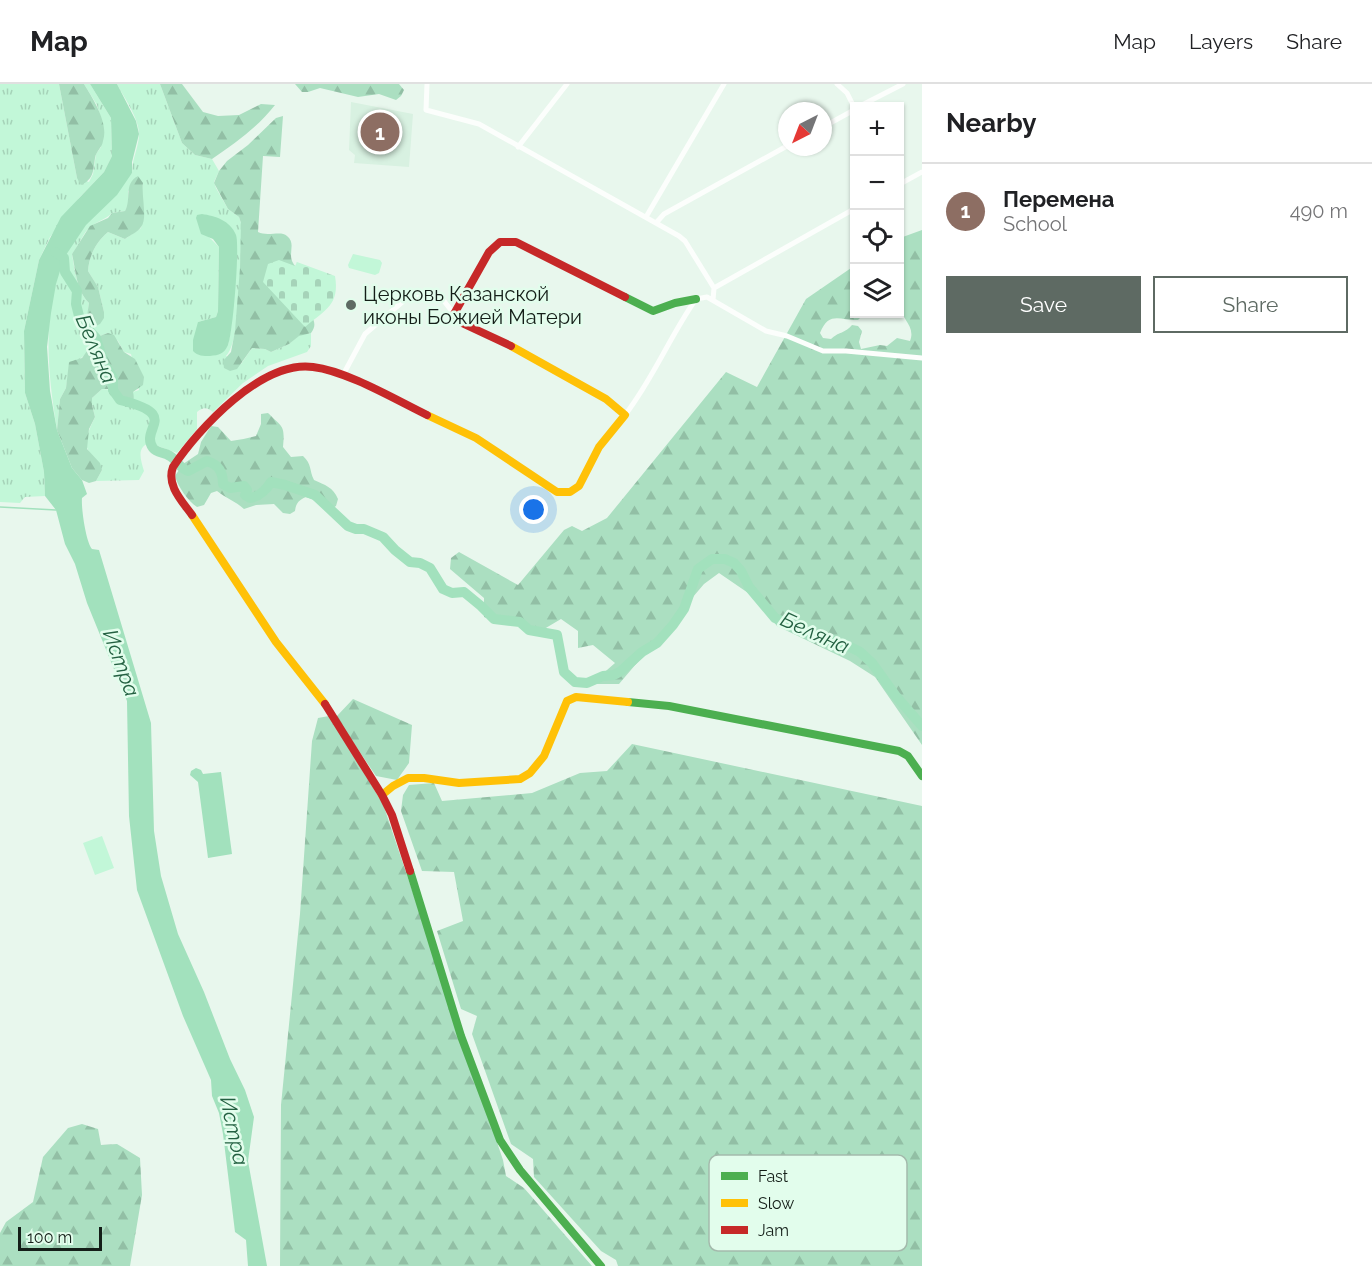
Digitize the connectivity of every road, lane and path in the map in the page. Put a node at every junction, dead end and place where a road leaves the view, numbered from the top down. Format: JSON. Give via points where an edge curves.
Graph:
{"nodes":[{"id":1,"x":427,"y":84,"type":"edge"},
{"id":2,"x":567,"y":84,"type":"edge"},
{"id":3,"x":724,"y":84,"type":"edge"},
{"id":4,"x":837,"y":84,"type":"edge"},
{"id":5,"x":903,"y":84,"type":"edge"},
{"id":6,"x":852,"y":102,"type":"edge"},
{"id":7,"x":868,"y":102,"type":"edge"},
{"id":8,"x":850,"y":111,"type":"edge"},
{"id":9,"x":832,"y":122,"type":"edge"},
{"id":10,"x":518,"y":147,"type":"junction"},
{"id":11,"x":778,"y":151,"type":"edge"},
{"id":12,"x":922,"y":172,"type":"edge"},
{"id":13,"x":904,"y":182,"type":"edge"},
{"id":14,"x":853,"y":210,"type":"edge"},
{"id":15,"x":646,"y":217,"type":"junction"},
{"id":16,"x":657,"y":223,"type":"junction"},
{"id":17,"x":714,"y":288,"type":"junction"},
{"id":18,"x":696,"y":299,"type":"junction"},
{"id":19,"x":713,"y":300,"type":"junction"},
{"id":20,"x":454,"y":314,"type":"junction"},
{"id":21,"x":922,"y":358,"type":"edge"},
{"id":22,"x":343,"y":375,"type":"junction"},
{"id":23,"x":625,"y":415,"type":"junction"},
{"id":24,"x":922,"y":776,"type":"edge"},
{"id":25,"x":382,"y":795,"type":"junction"},
{"id":26,"x":601,"y":1266,"type":"edge"}],
"edges":[{"from":1,"to":10,"type":"street","via":[[426,110],[479,124]]},
{"from":2,"to":10,"type":"street"},
{"from":3,"to":15,"type":"street"},
{"from":4,"to":6,"type":"street"},
{"from":5,"to":7,"type":"street"},
{"from":8,"to":9,"type":"street"},
{"from":10,"to":15,"type":"street"},
{"from":11,"to":16,"type":"street","via":[[664,214]]},
{"from":12,"to":13,"type":"street"},
{"from":14,"to":17,"type":"street"},
{"from":15,"to":16,"type":"street"},
{"from":16,"to":17,"type":"street","via":[[685,241]]},
{"from":17,"to":19,"type":"street"},
{"from":18,"to":19,"type":"street"},
{"from":18,"to":20,"type":"street","via":[[653,311],[516,242],[500,242],[489,252]]},
{"from":18,"to":23,"type":"street"},
{"from":19,"to":21,"type":"street","via":[[766,331],[823,351]]},
{"from":20,"to":22,"type":"street","via":[[444,301],[434,297],[407,298],[365,334]]},
{"from":20,"to":23,"type":"street","via":[[464,324],[606,399]]},
{"from":22,"to":23,"type":"street","via":[[476,438],[565,494],[577,489],[604,439]]},
{"from":22,"to":25,"type":"street","via":[[311,366],[277,373],[209,422],[179,459],[171,478],[173,488],[276,642],[330,711]]},
{"from":24,"to":25,"type":"street","via":[[899,751],[669,706],[576,697],[567,701],[539,764],[525,777],[459,783],[408,778]]},
{"from":25,"to":26,"type":"street","via":[[392,815],[461,1036],[501,1140],[520,1170]]}]}
